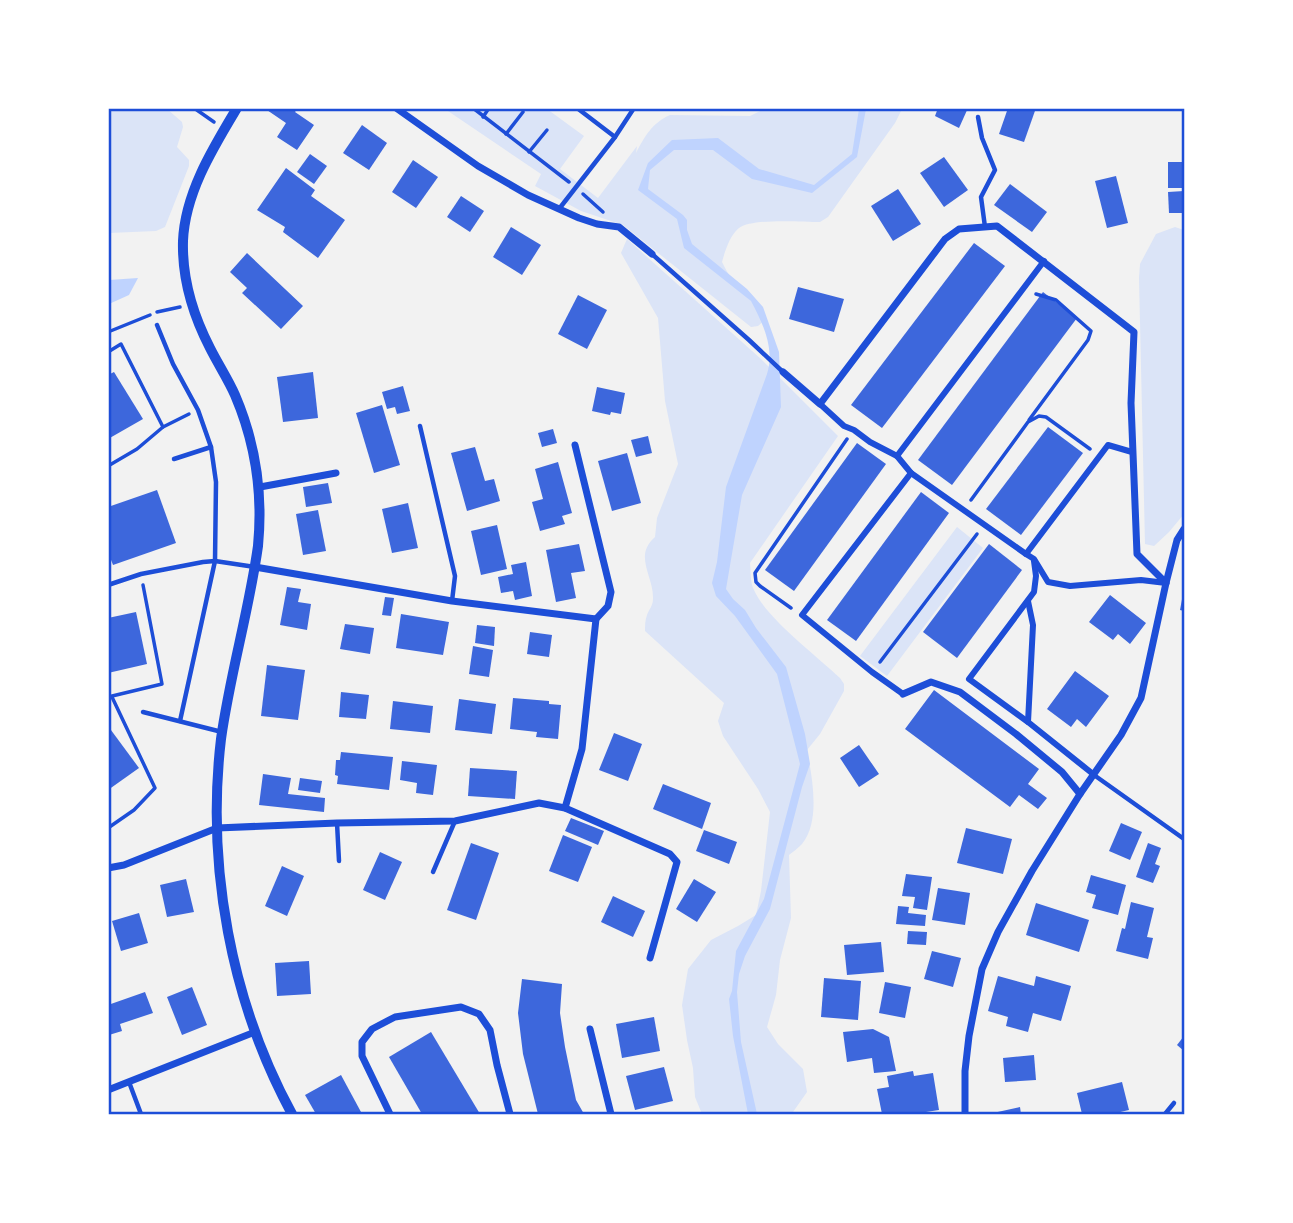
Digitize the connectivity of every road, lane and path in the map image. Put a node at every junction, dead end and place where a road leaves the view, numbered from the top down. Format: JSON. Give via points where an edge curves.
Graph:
{"nodes":[{"id":1,"x":194,"y":108,"type":"edge"},
{"id":2,"x":237,"y":108,"type":"edge"},
{"id":3,"x":396,"y":108,"type":"edge"},
{"id":4,"x":473,"y":108,"type":"edge"},
{"id":5,"x":489,"y":108,"type":"edge"},
{"id":6,"x":577,"y":108,"type":"edge"},
{"id":7,"x":634,"y":108,"type":"edge"},
{"id":8,"x":523,"y":112,"type":"dead end"},
{"id":9,"x":483,"y":117,"type":"junction"},
{"id":10,"x":978,"y":117,"type":"dead end"},
{"id":11,"x":224,"y":130,"type":"junction"},
{"id":12,"x":547,"y":130,"type":"dead end"},
{"id":13,"x":506,"y":134,"type":"junction"},
{"id":14,"x":615,"y":137,"type":"junction"},
{"id":15,"x":529,"y":152,"type":"junction"},
{"id":16,"x":576,"y":188,"type":"junction"},
{"id":17,"x":559,"y":209,"type":"junction"},
{"id":18,"x":609,"y":226,"type":"junction"},
{"id":19,"x":985,"y":228,"type":"junction"},
{"id":20,"x":652,"y":254,"type":"joint"},
{"id":21,"x":1044,"y":261,"type":"junction"},
{"id":22,"x":1021,"y":290,"type":"junction"},
{"id":23,"x":157,"y":325,"type":"dead end"},
{"id":24,"x":108,"y":352,"type":"edge"},
{"id":25,"x":783,"y":372,"type":"joint"},
{"id":26,"x":820,"y":404,"type":"junction"},
{"id":27,"x":188,"y":414,"type":"dead end"},
{"id":28,"x":1028,"y":422,"type":"junction"},
{"id":29,"x":420,"y":426,"type":"dead end"},
{"id":30,"x":163,"y":427,"type":"junction"},
{"id":31,"x":854,"y":430,"type":"junction"},
{"id":32,"x":575,"y":445,"type":"dead end"},
{"id":33,"x":211,"y":447,"type":"junction"},
{"id":34,"x":1132,"y":452,"type":"junction"},
{"id":35,"x":897,"y":456,"type":"junction"},
{"id":36,"x":1099,"y":457,"type":"junction"},
{"id":37,"x":174,"y":460,"type":"dead end"},
{"id":38,"x":108,"y":466,"type":"edge"},
{"id":39,"x":336,"y":473,"type":"dead end"},
{"id":40,"x":911,"y":473,"type":"junction"},
{"id":41,"x":260,"y":487,"type":"junction"},
{"id":42,"x":963,"y":510,"type":"junction"},
{"id":43,"x":984,"y":524,"type":"junction"},
{"id":44,"x":1185,"y":529,"type":"edge"},
{"id":45,"x":1026,"y":554,"type":"junction"},
{"id":46,"x":1034,"y":559,"type":"junction"},
{"id":47,"x":215,"y":561,"type":"junction"},
{"id":48,"x":255,"y":567,"type":"junction"},
{"id":49,"x":141,"y":574,"type":"junction"},
{"id":50,"x":1166,"y":583,"type":"junction"},
{"id":51,"x":108,"y":584,"type":"edge"},
{"id":52,"x":452,"y":601,"type":"junction"},
{"id":53,"x":1028,"y":601,"type":"junction"},
{"id":54,"x":802,"y":615,"type":"junction"},
{"id":55,"x":596,"y":619,"type":"junction"},
{"id":56,"x":872,"y":672,"type":"junction"},
{"id":57,"x":969,"y":679,"type":"junction"},
{"id":58,"x":960,"y":692,"type":"junction"},
{"id":59,"x":903,"y":694,"type":"joint"},
{"id":60,"x":110,"y":696,"type":"edge"},
{"id":61,"x":143,"y":712,"type":"dead end"},
{"id":62,"x":180,"y":721,"type":"junction"},
{"id":63,"x":1028,"y":722,"type":"junction"},
{"id":64,"x":222,"y":732,"type":"junction"},
{"id":65,"x":1093,"y":774,"type":"junction"},
{"id":66,"x":1080,"y":794,"type":"junction"},
{"id":67,"x":565,"y":808,"type":"junction"},
{"id":68,"x":455,"y":821,"type":"junction"},
{"id":69,"x":337,"y":823,"type":"junction"},
{"id":70,"x":108,"y":828,"type":"edge"},
{"id":71,"x":217,"y":828,"type":"junction"},
{"id":72,"x":1185,"y":839,"type":"edge"},
{"id":73,"x":339,"y":862,"type":"dead end"},
{"id":74,"x":108,"y":868,"type":"edge"},
{"id":75,"x":433,"y":872,"type":"dead end"},
{"id":76,"x":650,"y":958,"type":"dead end"},
{"id":77,"x":590,"y":1029,"type":"dead end"},
{"id":78,"x":255,"y":1032,"type":"junction"},
{"id":79,"x":129,"y":1081,"type":"junction"},
{"id":80,"x":108,"y":1090,"type":"edge"},
{"id":81,"x":1174,"y":1103,"type":"dead end"},
{"id":82,"x":141,"y":1115,"type":"edge"},
{"id":83,"x":292,"y":1115,"type":"edge"},
{"id":84,"x":390,"y":1115,"type":"edge"},
{"id":85,"x":510,"y":1115,"type":"edge"},
{"id":86,"x":611,"y":1115,"type":"edge"},
{"id":87,"x":965,"y":1115,"type":"edge"},
{"id":88,"x":1165,"y":1115,"type":"edge"}],
"edges":[{"from":1,"to":11,"type":"path"},
{"from":2,"to":11,"type":"street"},
{"from":3,"to":17,"type":"street","via":[[478,166]]},
{"from":4,"to":9,"type":"path"},
{"from":5,"to":9,"type":"path"},
{"from":6,"to":14,"type":"lane"},
{"from":7,"to":14,"type":"lane"},
{"from":8,"to":13,"type":"path"},
{"from":9,"to":13,"type":"path"},
{"from":10,"to":19,"type":"lane","via":[[995,170],[981,197]]},
{"from":11,"to":41,"type":"street","via":[[191,198],[183,239],[184,267],[202,331],[249,433]]},
{"from":12,"to":15,"type":"path"},
{"from":13,"to":15,"type":"path"},
{"from":14,"to":16,"type":"lane"},
{"from":15,"to":16,"type":"path"},
{"from":16,"to":17,"type":"lane"},
{"from":16,"to":18,"type":"path","via":[[607,215]]},
{"from":17,"to":18,"type":"street"},
{"from":18,"to":20,"type":"street","via":[[618,227]]},
{"from":19,"to":21,"type":"street","via":[[997,226]]},
{"from":19,"to":26,"type":"street","via":[[959,229],[945,239]]},
{"from":20,"to":25,"type":"lane"},
{"from":21,"to":22,"type":"street"},
{"from":21,"to":34,"type":"street","via":[[1134,332]]},
{"from":22,"to":28,"type":"path","via":[[1056,300],[1091,331]]},
{"from":22,"to":35,"type":"street"},
{"from":23,"to":33,"type":"lane"},
{"from":24,"to":30,"type":"path","via":[[121,344]]},
{"from":25,"to":26,"type":"street"},
{"from":26,"to":31,"type":"street"},
{"from":27,"to":30,"type":"path"},
{"from":28,"to":36,"type":"path","via":[[1046,417]]},
{"from":28,"to":42,"type":"path"},
{"from":29,"to":52,"type":"lane","via":[[455,576]]},
{"from":30,"to":38,"type":"path"},
{"from":31,"to":35,"type":"street"},
{"from":31,"to":54,"type":"path","via":[[755,573],[755,582]]},
{"from":32,"to":55,"type":"street","via":[[611,592],[608,606]]},
{"from":33,"to":37,"type":"lane"},
{"from":33,"to":47,"type":"lane","via":[[216,482]]},
{"from":34,"to":36,"type":"street","via":[[1108,445]]},
{"from":34,"to":50,"type":"street","via":[[1137,554]]},
{"from":35,"to":40,"type":"street"},
{"from":36,"to":45,"type":"street"},
{"from":39,"to":41,"type":"street"},
{"from":40,"to":42,"type":"street"},
{"from":40,"to":54,"type":"street"},
{"from":41,"to":48,"type":"street"},
{"from":42,"to":43,"type":"street"},
{"from":43,"to":45,"type":"street"},
{"from":43,"to":56,"type":"path"},
{"from":44,"to":50,"type":"street"},
{"from":45,"to":46,"type":"street"},
{"from":46,"to":50,"type":"street","via":[[1048,582],[1070,586],[1141,580]]},
{"from":46,"to":53,"type":"street","via":[[1034,592]]},
{"from":47,"to":48,"type":"lane"},
{"from":47,"to":49,"type":"lane"},
{"from":47,"to":62,"type":"lane"},
{"from":48,"to":52,"type":"street"},
{"from":48,"to":64,"type":"street"},
{"from":49,"to":51,"type":"lane"},
{"from":49,"to":60,"type":"path","via":[[162,684]]},
{"from":50,"to":65,"type":"street","via":[[1140,698]]},
{"from":52,"to":55,"type":"street"},
{"from":53,"to":57,"type":"street"},
{"from":53,"to":63,"type":"street","via":[[1033,625]]},
{"from":54,"to":56,"type":"street"},
{"from":55,"to":67,"type":"street","via":[[582,749]]},
{"from":56,"to":59,"type":"street"},
{"from":57,"to":58,"type":"street"},
{"from":57,"to":63,"type":"street"},
{"from":58,"to":59,"type":"street","via":[[931,682]]},
{"from":58,"to":66,"type":"street","via":[[1062,772]]},
{"from":60,"to":70,"type":"path","via":[[155,788]]},
{"from":61,"to":62,"type":"lane"},
{"from":62,"to":64,"type":"lane"},
{"from":63,"to":65,"type":"street"},
{"from":64,"to":71,"type":"street"},
{"from":65,"to":66,"type":"street"},
{"from":65,"to":72,"type":"lane"},
{"from":66,"to":87,"type":"street","via":[[1032,871],[982,969],[969,1036]]},
{"from":67,"to":68,"type":"street","via":[[539,803]]},
{"from":67,"to":76,"type":"street","via":[[670,854],[677,862]]},
{"from":68,"to":69,"type":"street"},
{"from":68,"to":75,"type":"lane"},
{"from":69,"to":71,"type":"street"},
{"from":69,"to":73,"type":"lane"},
{"from":71,"to":74,"type":"street"},
{"from":71,"to":78,"type":"street","via":[[225,915]]},
{"from":77,"to":86,"type":"street"},
{"from":78,"to":79,"type":"street"},
{"from":78,"to":83,"type":"street"},
{"from":79,"to":80,"type":"street"},
{"from":79,"to":82,"type":"lane"},
{"from":81,"to":88,"type":"lane"},
{"from":84,"to":85,"type":"street","via":[[362,1056],[362,1042],[372,1029],[395,1017],[461,1007],[479,1014],[491,1030]]}]}
